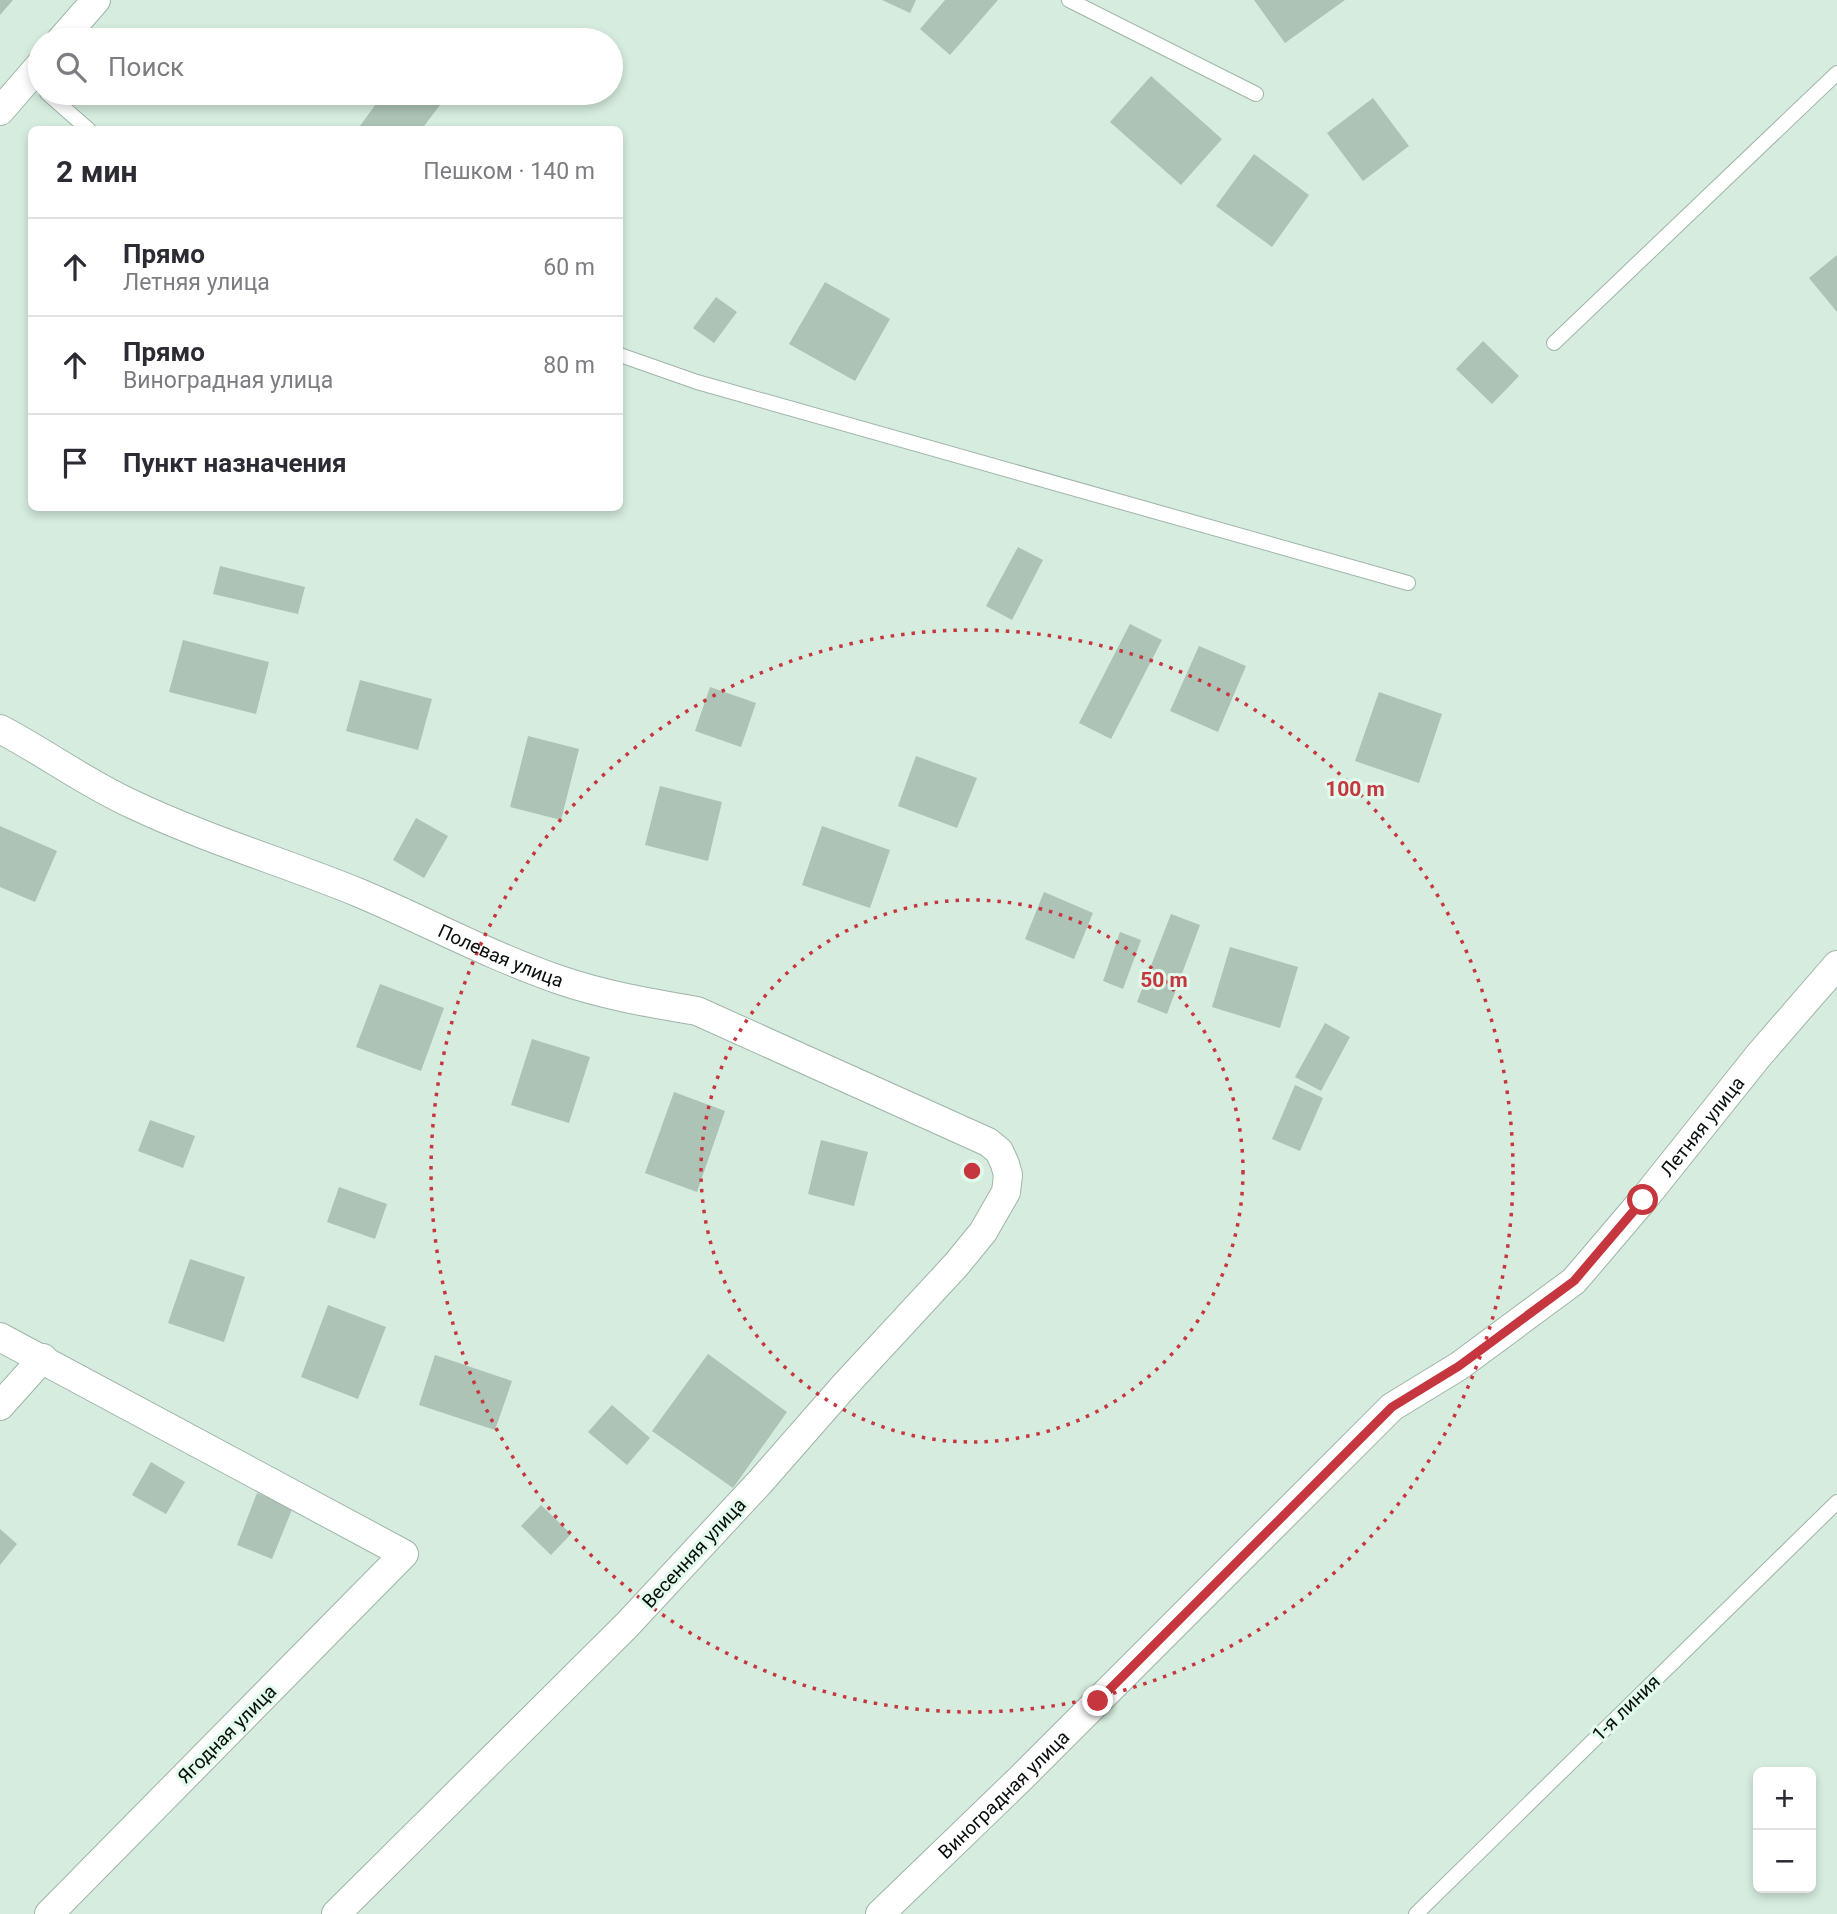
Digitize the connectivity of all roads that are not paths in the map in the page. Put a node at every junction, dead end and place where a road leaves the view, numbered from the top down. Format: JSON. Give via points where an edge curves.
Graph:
{"nodes":[{"id":1,"x":96,"y":0,"type":"edge"},
{"id":2,"x":1069,"y":0,"type":"edge"},
{"id":3,"x":72,"y":28,"type":"edge"},
{"id":4,"x":1837,"y":73,"type":"edge"},
{"id":5,"x":28,"y":89,"type":"edge"},
{"id":6,"x":1256,"y":94,"type":"dead end"},
{"id":7,"x":64,"y":105,"type":"edge"},
{"id":8,"x":0,"y":111,"type":"edge"},
{"id":9,"x":85,"y":126,"type":"edge"},
{"id":10,"x":1553,"y":343,"type":"dead end"},
{"id":11,"x":623,"y":356,"type":"edge"},
{"id":12,"x":1408,"y":583,"type":"dead end"},
{"id":13,"x":0,"y":729,"type":"edge"},
{"id":14,"x":1837,"y":965,"type":"edge"},
{"id":15,"x":1005,"y":1164,"type":"joint"},
{"id":16,"x":0,"y":1337,"type":"edge"},
{"id":17,"x":43,"y":1358,"type":"junction"},
{"id":18,"x":0,"y":1406,"type":"edge"},
{"id":19,"x":1392,"y":1407,"type":"joint"},
{"id":20,"x":1837,"y":1502,"type":"edge"},
{"id":21,"x":49,"y":1914,"type":"edge"},
{"id":22,"x":336,"y":1914,"type":"edge"},
{"id":23,"x":880,"y":1914,"type":"edge"},
{"id":24,"x":1416,"y":1914,"type":"edge"}],
"edges":[{"from":1,"to":3,"type":"street"},
{"from":2,"to":6,"type":"lane"},
{"from":4,"to":10,"type":"lane"},
{"from":5,"to":8,"type":"street"},
{"from":7,"to":9,"type":"lane"},
{"from":11,"to":12,"type":"lane","via":[[696,383]]},
{"from":13,"to":15,"type":"street","name":"Полевая улица","via":[[134,805],[357,892],[490,953],[606,994],[697,1011],[988,1142]]},
{"from":14,"to":19,"type":"street","name":"Летняя улица","via":[[1574,1281],[1459,1366]]},
{"from":15,"to":22,"type":"street","name":"Весенняя улица","via":[[1009,1175],[1006,1192],[983,1232],[956,1265],[627,1625]]},
{"from":16,"to":17,"type":"street"},
{"from":17,"to":18,"type":"street"},
{"from":17,"to":21,"type":"street","name":"Ягодная улица","via":[[404,1554]]},
{"from":19,"to":23,"type":"street","name":"Виноградная улица"},
{"from":20,"to":24,"type":"lane","name":"1-я линия"}]}
